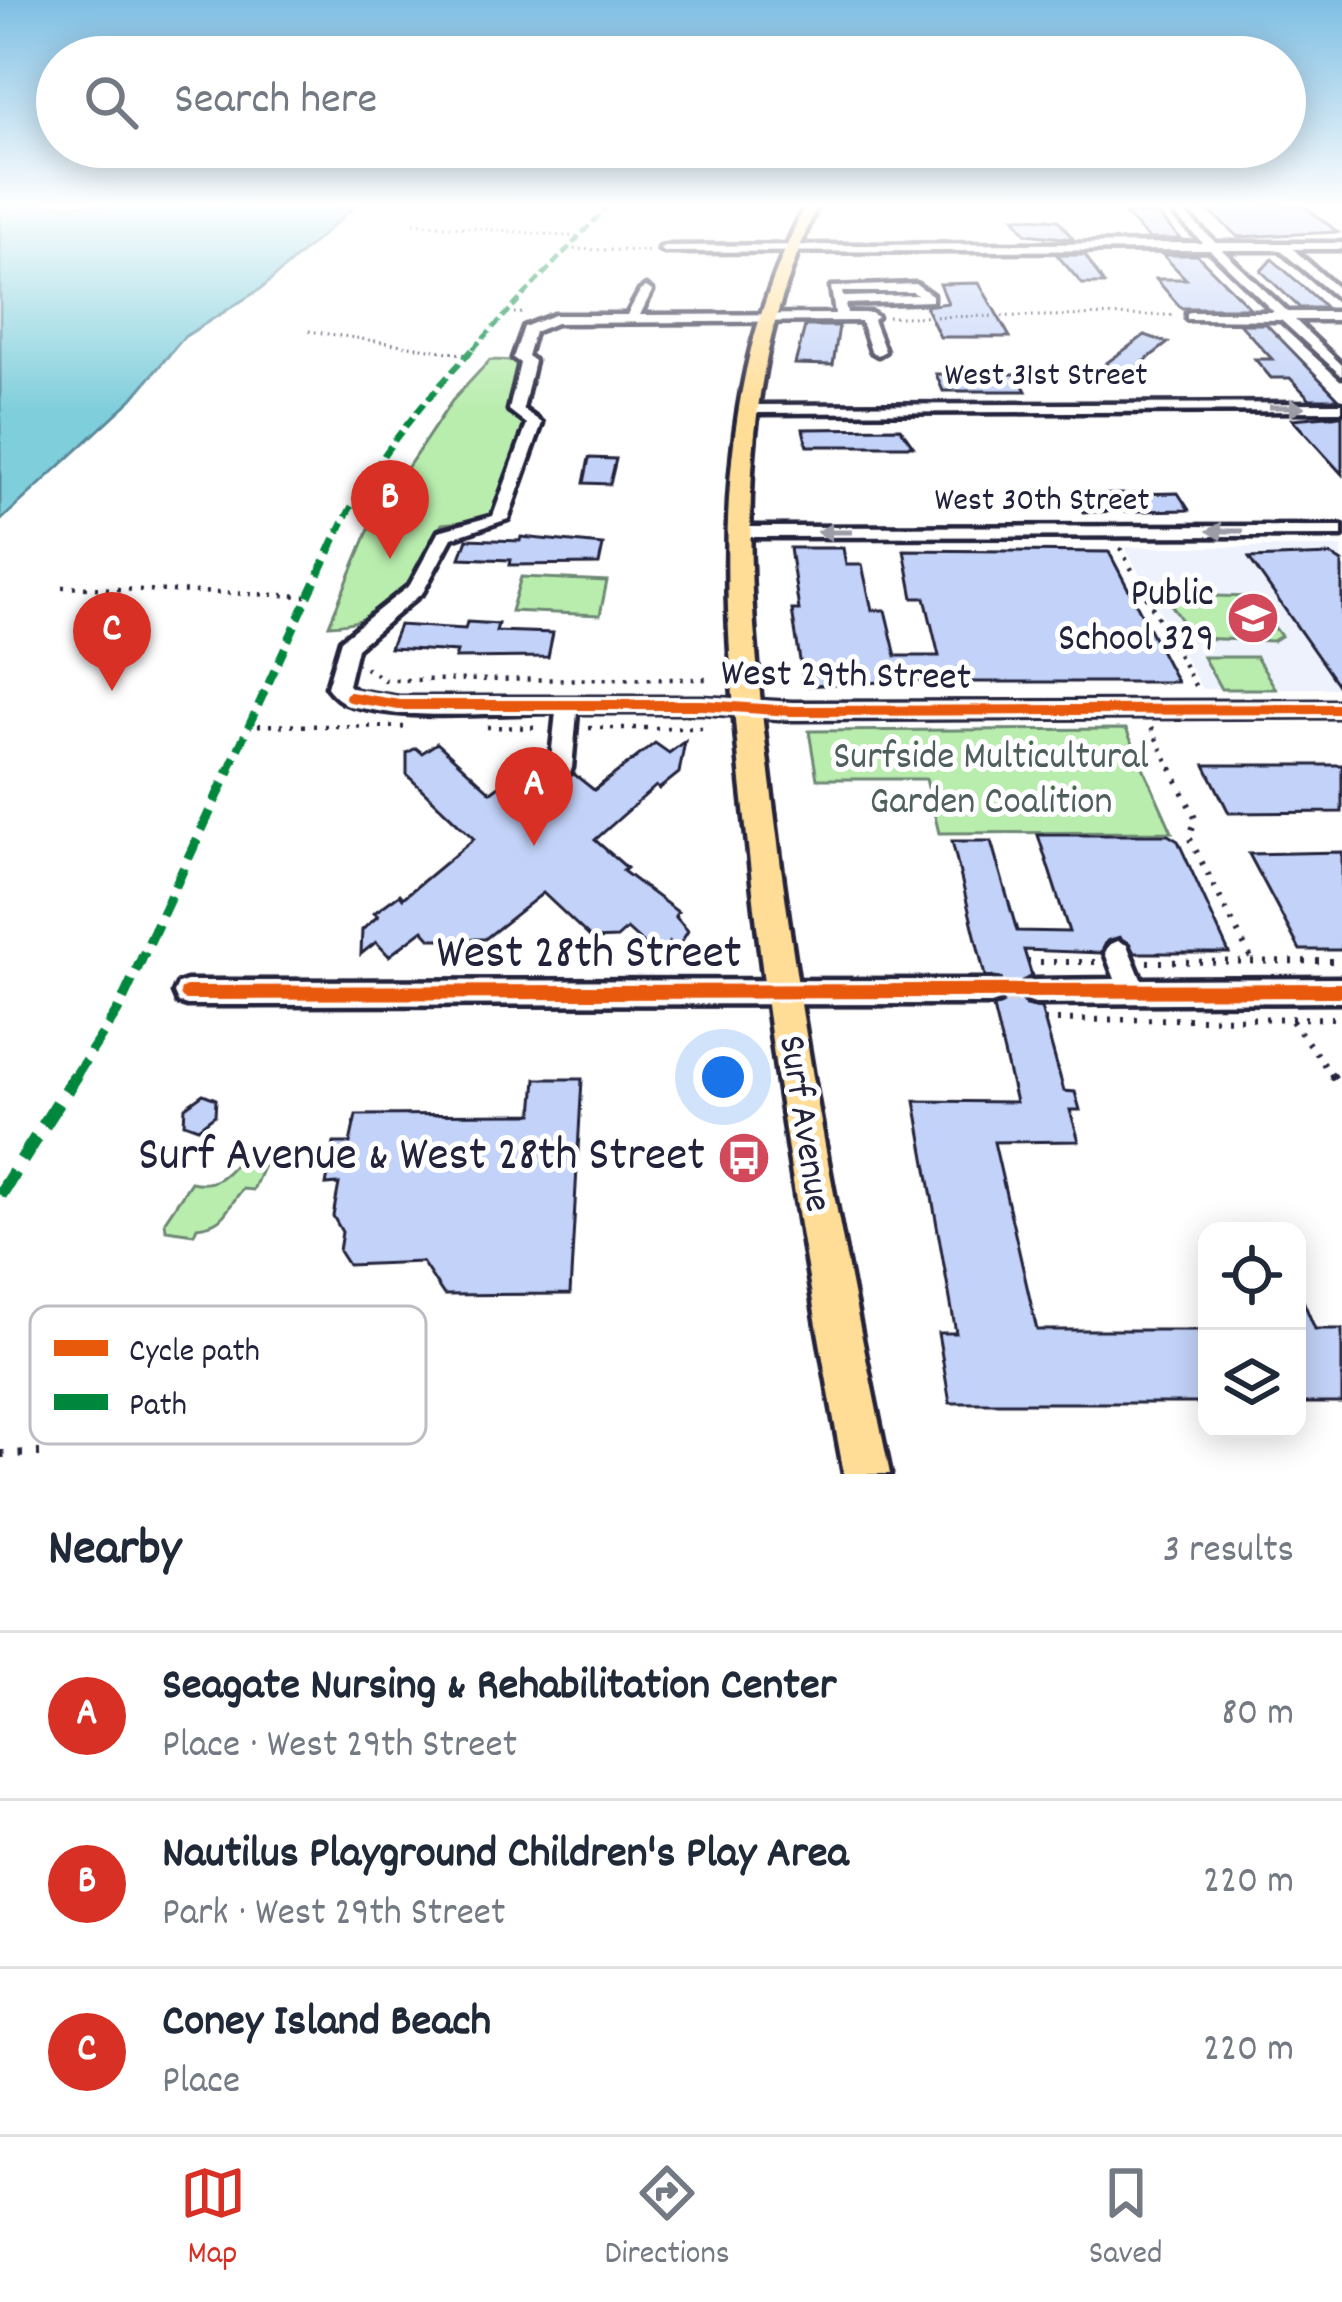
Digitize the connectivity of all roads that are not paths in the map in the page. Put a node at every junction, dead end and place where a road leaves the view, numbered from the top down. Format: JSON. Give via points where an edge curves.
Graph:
{"nodes":[{"id":1,"x":782,"y":274,"type":"edge"},
{"id":2,"x":1242,"y":274,"type":"edge"},
{"id":3,"x":1314,"y":274,"type":"edge"},
{"id":4,"x":646,"y":292,"type":"dead end"},
{"id":5,"x":1342,"y":298,"type":"edge"},
{"id":6,"x":838,"y":301,"type":"junction"},
{"id":7,"x":1189,"y":316,"type":"road end"},
{"id":8,"x":1285,"y":316,"type":"junction"},
{"id":9,"x":1342,"y":316,"type":"edge"},
{"id":10,"x":842,"y":317,"type":"junction"},
{"id":11,"x":632,"y":318,"type":"junction"},
{"id":12,"x":767,"y":318,"type":"junction"},
{"id":13,"x":878,"y":350,"type":"dead end"},
{"id":14,"x":1342,"y":372,"type":"edge"},
{"id":15,"x":1342,"y":407,"type":"edge"},
{"id":16,"x":750,"y":409,"type":"junction"},
{"id":17,"x":1342,"y":531,"type":"edge"},
{"id":18,"x":743,"y":532,"type":"junction"},
{"id":19,"x":748,"y":708,"type":"junction"},
{"id":20,"x":1342,"y":709,"type":"edge"},
{"id":21,"x":566,"y":716,"type":"junction"},
{"id":22,"x":561,"y":768,"type":"dead end"},
{"id":23,"x":1120,"y":957,"type":"road end"},
{"id":24,"x":1342,"y":990,"type":"edge"},
{"id":25,"x":781,"y":991,"type":"junction"},
{"id":26,"x":1133,"y":991,"type":"junction"},
{"id":27,"x":991,"y":992,"type":"tunnel mouth"},
{"id":28,"x":1035,"y":992,"type":"tunnel mouth"},
{"id":29,"x":188,"y":993,"type":"dead end"},
{"id":30,"x":867,"y":1474,"type":"edge"}],
"edges":[{"from":1,"to":12,"type":"main road","name":"Surf Avenue"},
{"from":2,"to":8,"type":"street"},
{"from":3,"to":5,"type":"street"},
{"from":4,"to":11,"type":"street"},
{"from":6,"to":6,"type":"street","via":[[835,289],[916,289],[928,298]]},
{"from":6,"to":10,"type":"street"},
{"from":7,"to":8,"type":"street"},
{"from":8,"to":9,"type":"street"},
{"from":8,"to":14,"type":"street"},
{"from":10,"to":12,"type":"street"},
{"from":10,"to":13,"type":"street","via":[[869,317]]},
{"from":11,"to":12,"type":"street"},
{"from":11,"to":21,"type":"street","name":"West 29th Street","via":[[554,319],[528,330],[516,410],[535,423],[500,519],[445,535],[417,588],[348,645],[337,687],[399,705]]},
{"from":12,"to":16,"type":"main road","name":"Surf Avenue"},
{"from":16,"to":15,"type":"street","name":"West 31st Street","one_way":true},
{"from":16,"to":18,"type":"main road","name":"Surf Avenue"},
{"from":17,"to":18,"type":"street","name":"West 30th Street","one_way":true},
{"from":18,"to":19,"type":"main road","name":"Surf Avenue"},
{"from":19,"to":20,"type":"street","name":"West 29th Street"},
{"from":19,"to":21,"type":"street","name":"West 29th Street"},
{"from":19,"to":25,"type":"main road","name":"Surf Avenue"},
{"from":21,"to":22,"type":"street"},
{"from":23,"to":26,"type":"street"},
{"from":24,"to":26,"type":"street"},
{"from":25,"to":27,"type":"street","name":"West 28th Street"},
{"from":25,"to":29,"type":"street","name":"West 28th Street"},
{"from":25,"to":30,"type":"main road","name":"Surf Avenue"},
{"from":26,"to":28,"type":"street"}]}
